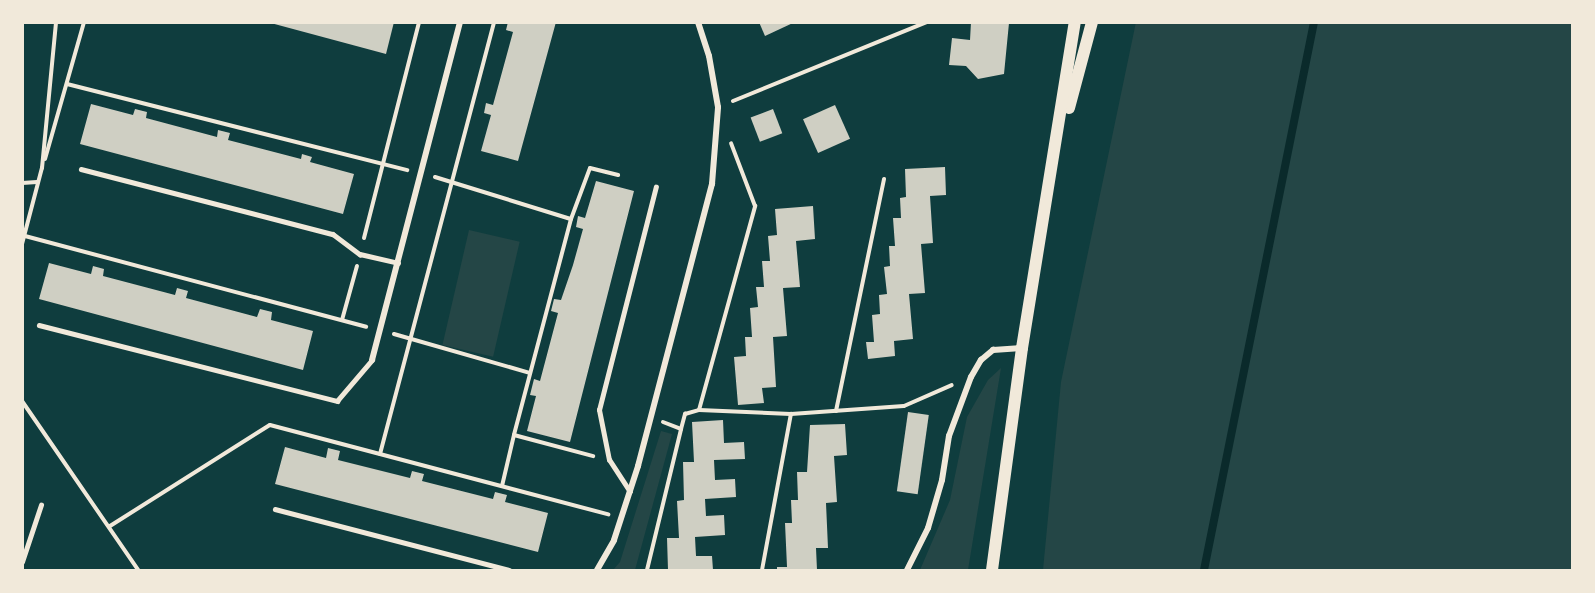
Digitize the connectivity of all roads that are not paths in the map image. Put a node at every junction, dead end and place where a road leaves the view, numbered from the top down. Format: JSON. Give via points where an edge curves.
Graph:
{"nodes":[{"id":1,"x":460,"y":22,"type":"edge"},
{"id":2,"x":698,"y":22,"type":"edge"},
{"id":3,"x":1075,"y":22,"type":"edge"},
{"id":4,"x":1092,"y":22,"type":"edge"},
{"id":5,"x":1054,"y":167,"type":"junction"},
{"id":6,"x":81,"y":169,"type":"dead end"},
{"id":7,"x":656,"y":187,"type":"dead end"},
{"id":8,"x":398,"y":263,"type":"junction"},
{"id":9,"x":39,"y":325,"type":"dead end"},
{"id":10,"x":1022,"y":348,"type":"junction"},
{"id":11,"x":372,"y":360,"type":"joint"},
{"id":12,"x":630,"y":492,"type":"junction"},
{"id":13,"x":41,"y":506,"type":"dead end"},
{"id":14,"x":274,"y":509,"type":"dead end"},
{"id":15,"x":22,"y":562,"type":"edge"},
{"id":16,"x":509,"y":570,"type":"edge"},
{"id":17,"x":597,"y":570,"type":"edge"},
{"id":18,"x":907,"y":570,"type":"edge"},
{"id":19,"x":992,"y":570,"type":"edge"}],
"edges":[{"from":1,"to":8,"type":"street"},
{"from":2,"to":12,"type":"street","via":[[718,107],[711,184]]},
{"from":3,"to":5,"type":"main road"},
{"from":4,"to":5,"type":"main road"},
{"from":5,"to":10,"type":"main road"},
{"from":6,"to":8,"type":"lane","via":[[333,234],[360,254]]},
{"from":7,"to":12,"type":"lane","via":[[599,410],[609,460]]},
{"from":8,"to":11,"type":"street"},
{"from":9,"to":11,"type":"lane","via":[[337,401]]},
{"from":10,"to":18,"type":"street","via":[[993,350],[970,377],[949,436],[942,480],[927,528]]},
{"from":10,"to":19,"type":"main road"},
{"from":12,"to":17,"type":"street"},
{"from":13,"to":15,"type":"lane"},
{"from":14,"to":16,"type":"lane"}]}
